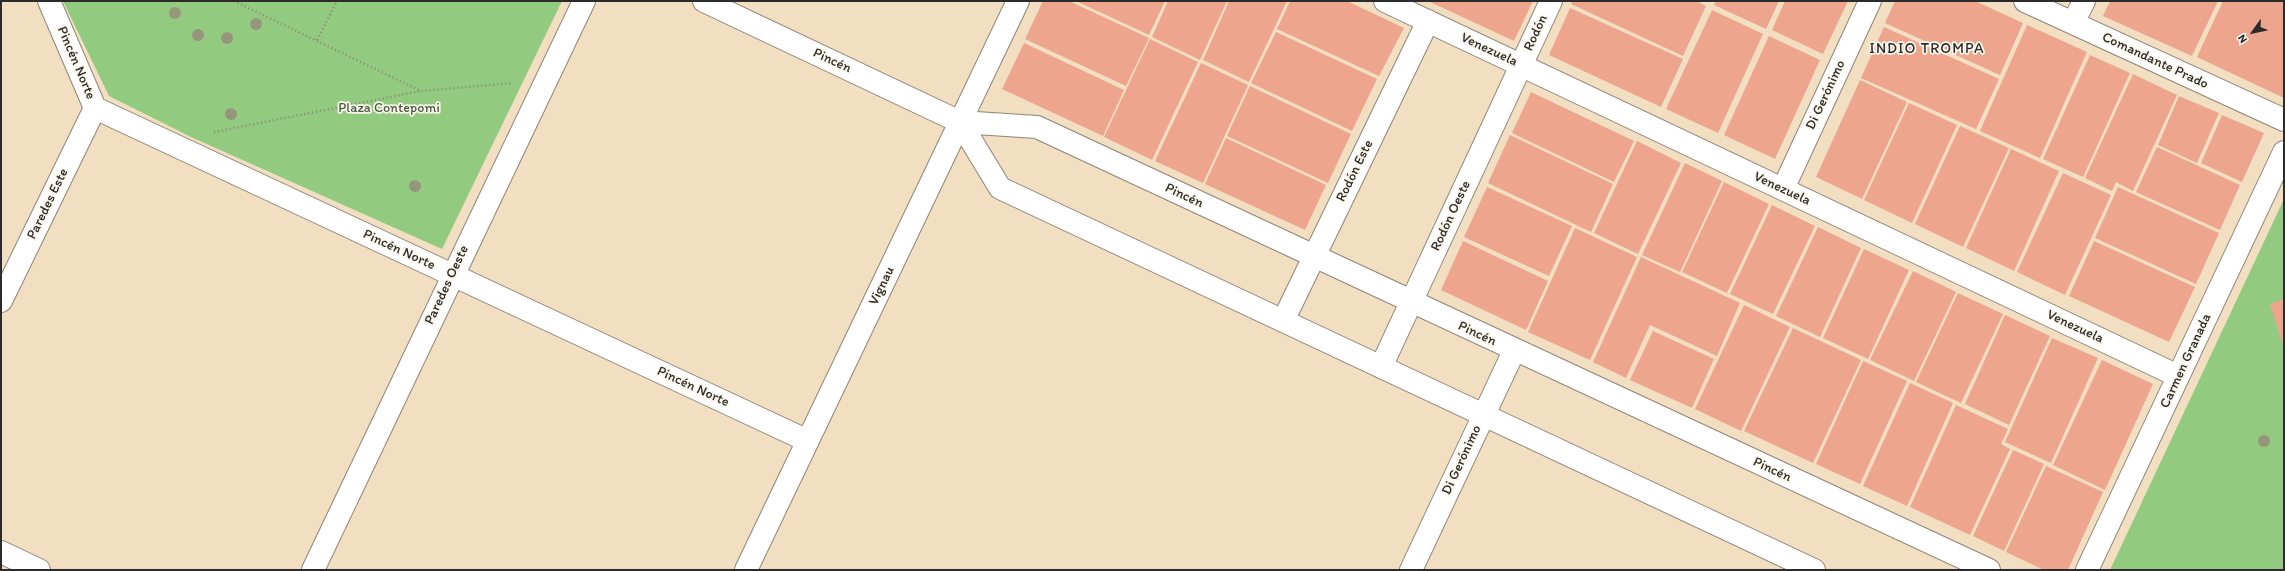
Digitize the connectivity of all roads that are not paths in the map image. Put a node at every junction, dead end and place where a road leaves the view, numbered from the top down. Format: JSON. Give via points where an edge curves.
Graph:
{"nodes":[{"id":1,"x":49,"y":1,"type":"edge"},
{"id":2,"x":584,"y":1,"type":"edge"},
{"id":3,"x":704,"y":1,"type":"edge"},
{"id":4,"x":1018,"y":1,"type":"edge"},
{"id":5,"x":1385,"y":1,"type":"edge"},
{"id":6,"x":1551,"y":1,"type":"edge"},
{"id":7,"x":1870,"y":1,"type":"edge"},
{"id":8,"x":2025,"y":1,"type":"edge"},
{"id":9,"x":2084,"y":1,"type":"edge"},
{"id":10,"x":1428,"y":22,"type":"junction"},
{"id":11,"x":2073,"y":23,"type":"junction"},
{"id":12,"x":1521,"y":66,"type":"junction"},
{"id":13,"x":95,"y":108,"type":"junction"},
{"id":14,"x":2284,"y":120,"type":"edge"},
{"id":15,"x":960,"y":122,"type":"junction"},
{"id":16,"x":2284,"y":152,"type":"edge"},
{"id":17,"x":1783,"y":189,"type":"junction"},
{"id":18,"x":1313,"y":257,"type":"junction"},
{"id":19,"x":452,"y":275,"type":"junction"},
{"id":20,"x":1,"y":301,"type":"edge"},
{"id":21,"x":1411,"y":303,"type":"junction"},
{"id":22,"x":1282,"y":321,"type":"junction"},
{"id":23,"x":1514,"y":351,"type":"junction"},
{"id":24,"x":1381,"y":367,"type":"junction"},
{"id":25,"x":2178,"y":376,"type":"junction"},
{"id":26,"x":1484,"y":415,"type":"junction"},
{"id":27,"x":808,"y":441,"type":"junction"},
{"id":28,"x":1,"y":552,"type":"edge"},
{"id":29,"x":39,"y":570,"type":"edge"},
{"id":30,"x":313,"y":570,"type":"edge"},
{"id":31,"x":746,"y":570,"type":"edge"},
{"id":32,"x":1411,"y":570,"type":"edge"},
{"id":33,"x":1814,"y":570,"type":"edge"},
{"id":34,"x":1988,"y":570,"type":"edge"},
{"id":35,"x":2087,"y":570,"type":"edge"}],
"edges":[{"from":1,"to":13,"type":"street","name":"Pincén Norte"},
{"from":2,"to":19,"type":"street","name":"Paredes Oeste"},
{"from":3,"to":15,"type":"street","name":"Pincén"},
{"from":4,"to":15,"type":"street","name":"Vignau"},
{"from":5,"to":10,"type":"street","name":"Venezuela"},
{"from":6,"to":12,"type":"street","name":"Rodón"},
{"from":7,"to":17,"type":"street","name":"Di Gerónimo"},
{"from":8,"to":11,"type":"street","name":"Comandante Prado"},
{"from":9,"to":11,"type":"street"},
{"from":10,"to":12,"type":"street","name":"Venezuela"},
{"from":10,"to":18,"type":"street","name":"Rodón Este"},
{"from":11,"to":14,"type":"street","name":"Comandante Prado"},
{"from":12,"to":17,"type":"street","name":"Venezuela"},
{"from":12,"to":21,"type":"street","name":"Rodón Oeste"},
{"from":13,"to":19,"type":"street","name":"Pincén Norte"},
{"from":13,"to":20,"type":"street","name":"Paredes Este"},
{"from":15,"to":18,"type":"street","name":"Pincén","via":[[1037,128]]},
{"from":15,"to":22,"type":"street","via":[[1000,188]]},
{"from":15,"to":27,"type":"street","name":"Vignau"},
{"from":16,"to":25,"type":"street","name":"Carmen Granada"},
{"from":17,"to":25,"type":"street","name":"Venezuela"},
{"from":18,"to":21,"type":"street","name":"Pincén"},
{"from":18,"to":22,"type":"street","name":"Rodón Este"},
{"from":19,"to":27,"type":"street","name":"Pincén Norte"},
{"from":19,"to":30,"type":"street","name":"Paredes Oeste"},
{"from":21,"to":23,"type":"street","name":"Pincén"},
{"from":21,"to":24,"type":"street","name":"Rodón Oeste"},
{"from":22,"to":24,"type":"street"},
{"from":23,"to":26,"type":"street","name":"Di Gerónimo"},
{"from":23,"to":34,"type":"street","name":"Pincén"},
{"from":24,"to":26,"type":"street"},
{"from":25,"to":35,"type":"street","name":"Carmen Granada"},
{"from":26,"to":32,"type":"street","name":"Di Gerónimo"},
{"from":26,"to":33,"type":"street"},
{"from":27,"to":31,"type":"street","name":"Vignau"},
{"from":28,"to":29,"type":"street"}]}
